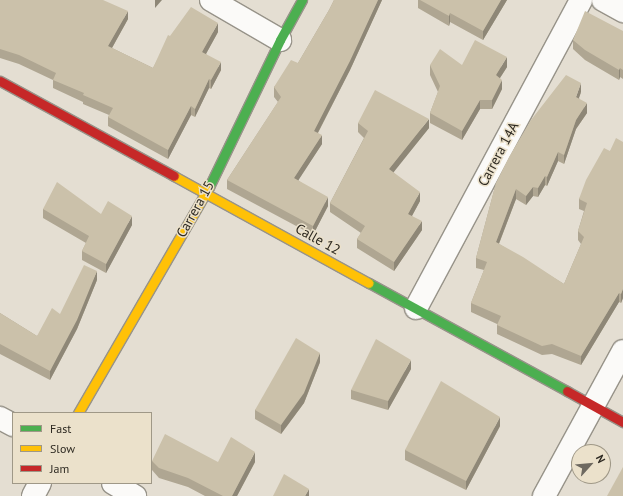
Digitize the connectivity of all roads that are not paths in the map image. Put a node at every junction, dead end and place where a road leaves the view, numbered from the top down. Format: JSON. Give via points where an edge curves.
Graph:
{"nodes":[{"id":1,"x":211,"y":0,"type":"edge"},
{"id":2,"x":302,"y":0,"type":"edge"},
{"id":3,"x":582,"y":0,"type":"edge"},
{"id":4,"x":603,"y":0,"type":"edge"},
{"id":5,"x":623,"y":11,"type":"edge"},
{"id":6,"x":280,"y":40,"type":"junction"},
{"id":7,"x":0,"y":81,"type":"edge"},
{"id":8,"x":205,"y":194,"type":"junction"},
{"id":9,"x":416,"y":308,"type":"junction"},
{"id":10,"x":623,"y":351,"type":"edge"},
{"id":11,"x":592,"y":406,"type":"junction"},
{"id":12,"x":79,"y":412,"type":"edge"},
{"id":13,"x":0,"y":418,"type":"edge"},
{"id":14,"x":623,"y":422,"type":"edge"},
{"id":15,"x":12,"y":424,"type":"edge"},
{"id":16,"x":39,"y":484,"type":"edge"},
{"id":17,"x":115,"y":484,"type":"edge"},
{"id":18,"x":33,"y":496,"type":"edge"},
{"id":19,"x":135,"y":496,"type":"edge"},
{"id":20,"x":544,"y":496,"type":"edge"}],
"edges":[{"from":1,"to":6,"type":"street"},
{"from":2,"to":6,"type":"street","name":"Carrera 15"},
{"from":3,"to":9,"type":"street","name":"Carrera 14A"},
{"from":4,"to":5,"type":"street"},
{"from":6,"to":8,"type":"street","name":"Carrera 15"},
{"from":7,"to":8,"type":"street","name":"Calle 12"},
{"from":8,"to":9,"type":"street","name":"Calle 12"},
{"from":8,"to":12,"type":"street","name":"Carrera 15"},
{"from":9,"to":11,"type":"street","name":"Calle 12"},
{"from":10,"to":11,"type":"street"},
{"from":11,"to":14,"type":"street","name":"Calle 12"},
{"from":11,"to":20,"type":"street"},
{"from":13,"to":15,"type":"street"},
{"from":16,"to":18,"type":"street"},
{"from":17,"to":19,"type":"street"}]}
